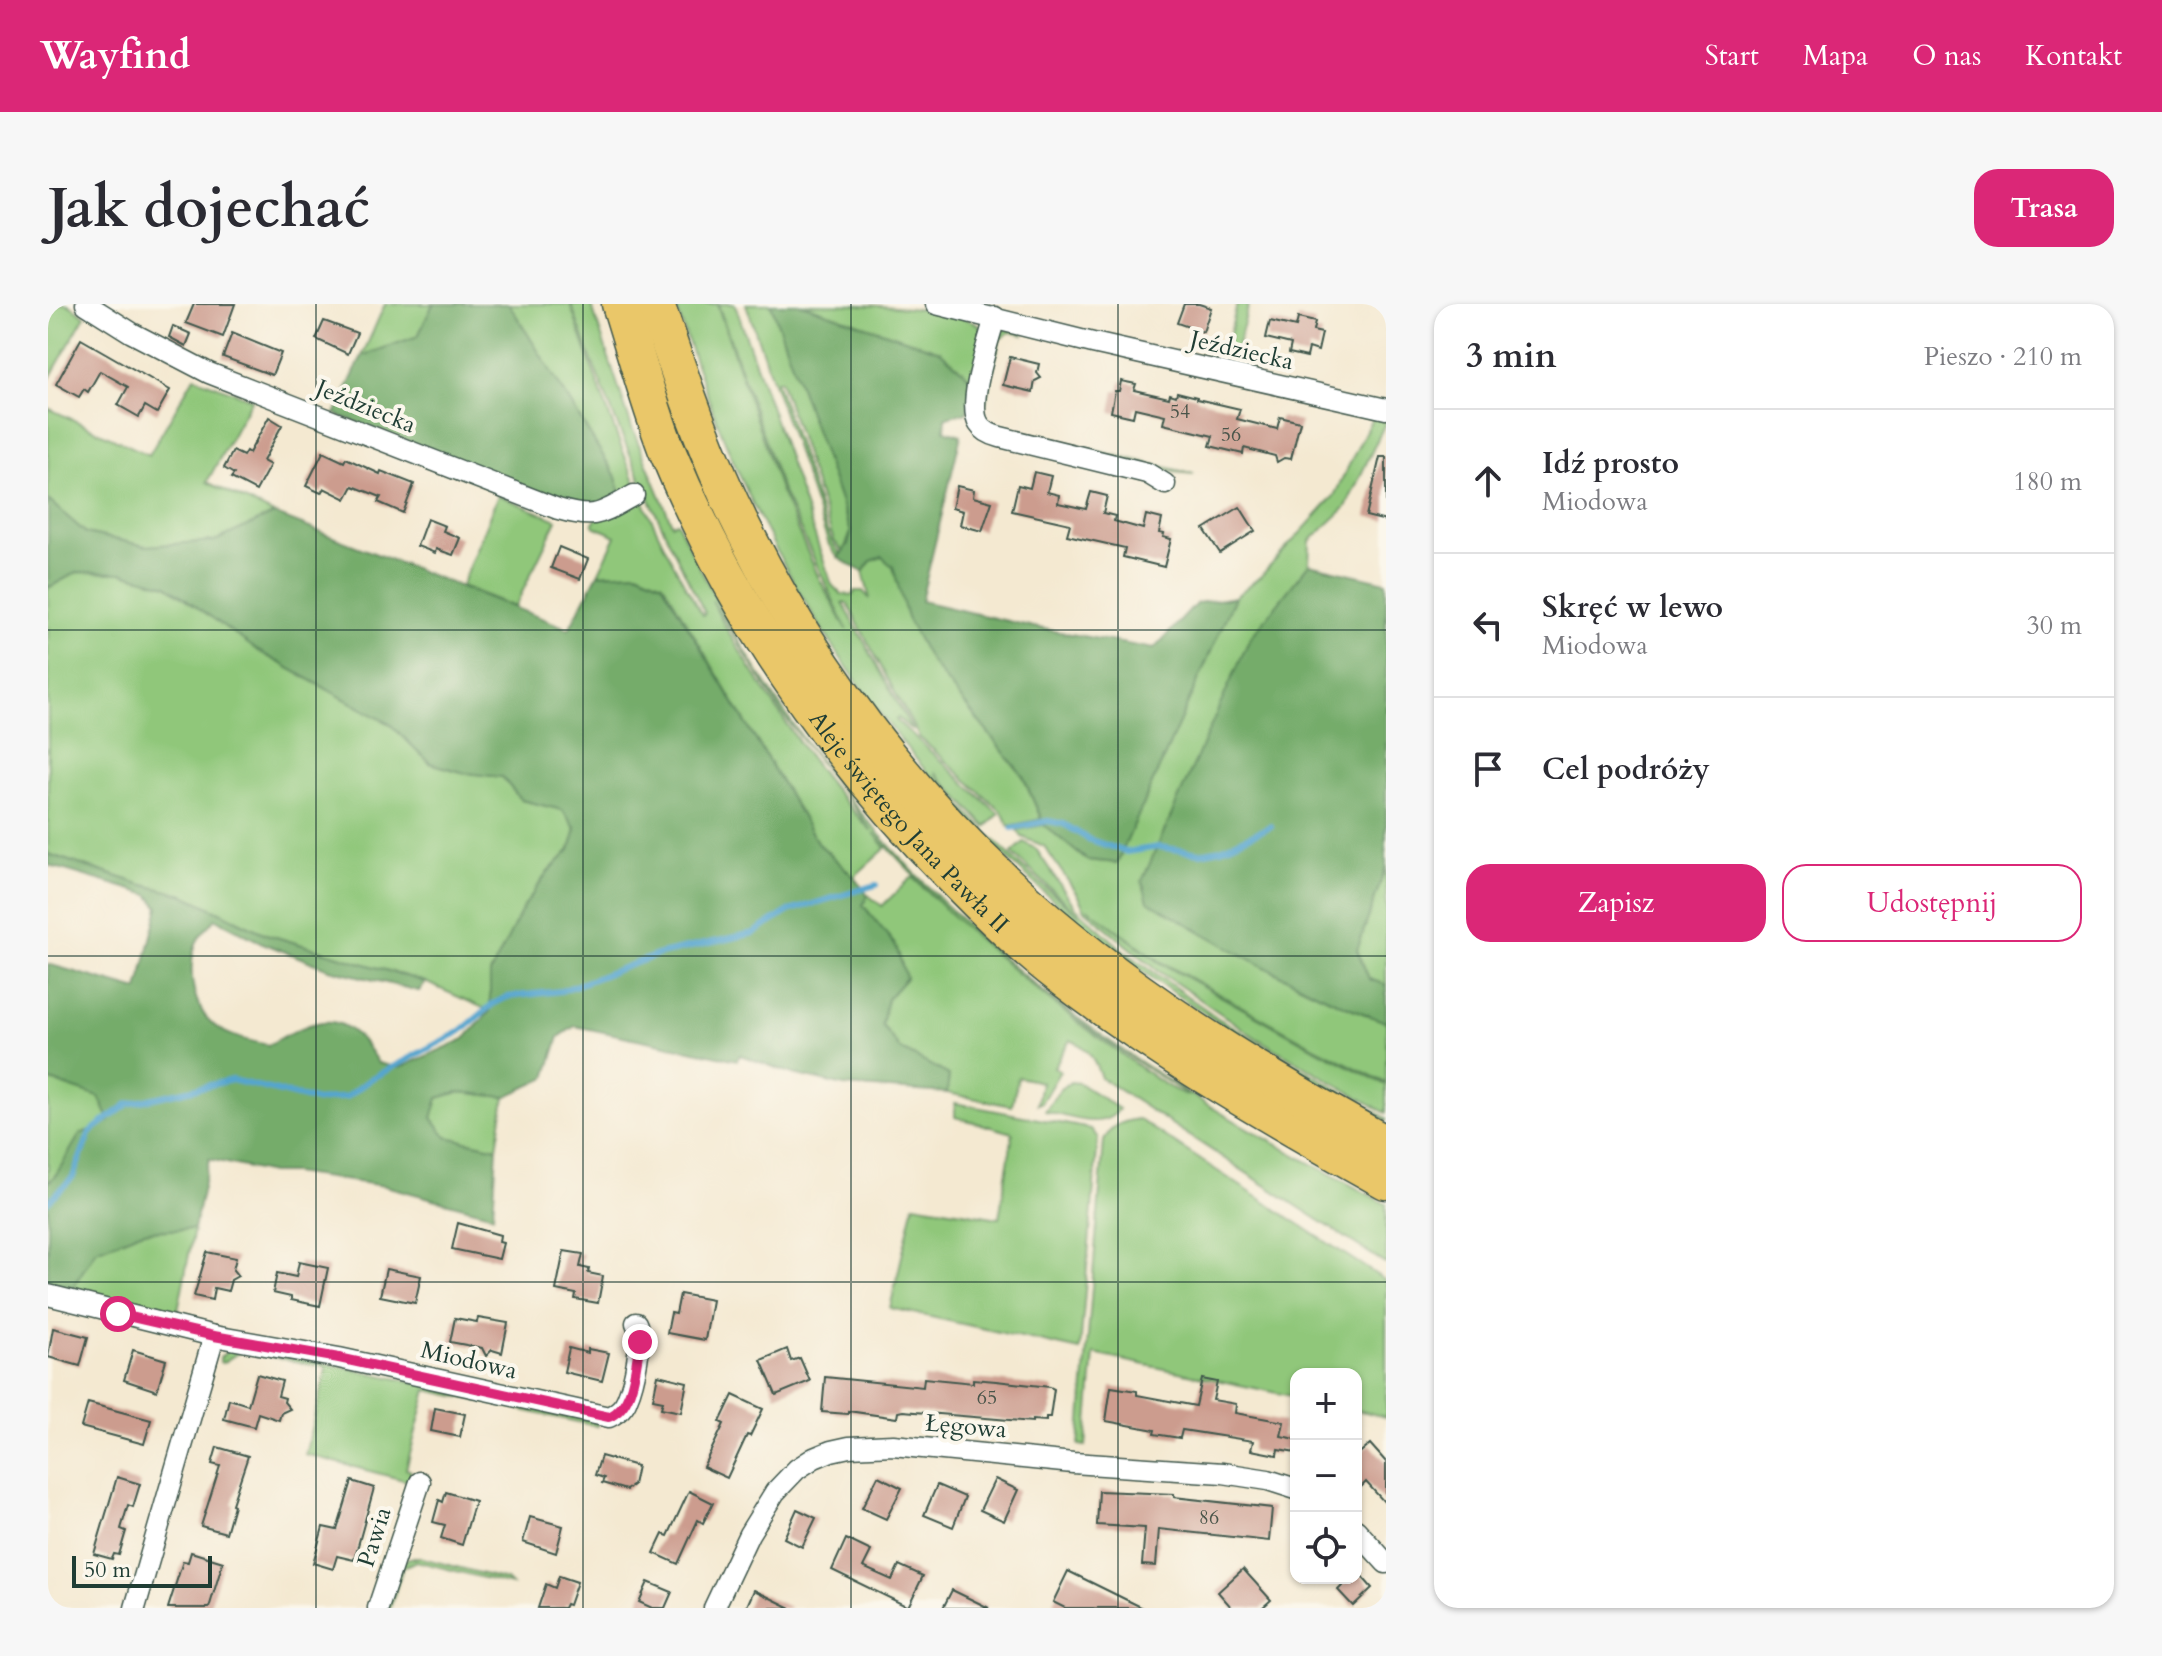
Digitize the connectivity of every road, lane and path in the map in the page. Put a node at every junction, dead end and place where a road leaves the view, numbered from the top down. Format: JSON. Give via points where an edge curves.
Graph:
{"nodes":[{"id":1,"x":86,"y":304,"type":"edge"},
{"id":2,"x":620,"y":304,"type":"edge"},
{"id":3,"x":656,"y":304,"type":"edge"},
{"id":4,"x":936,"y":304,"type":"edge"},
{"id":5,"x":995,"y":317,"type":"junction"},
{"id":6,"x":1386,"y":409,"type":"edge"},
{"id":7,"x":1165,"y":484,"type":"dead end"},
{"id":8,"x":634,"y":495,"type":"dead end"},
{"id":9,"x":1386,"y":1144,"type":"edge"},
{"id":10,"x":1386,"y":1181,"type":"edge"},
{"id":11,"x":48,"y":1295,"type":"edge"},
{"id":12,"x":636,"y":1323,"type":"dead end"},
{"id":13,"x":214,"y":1336,"type":"junction"},
{"id":14,"x":420,"y":1482,"type":"dead end"},
{"id":15,"x":1290,"y":1487,"type":"edge"},
{"id":16,"x":1362,"y":1537,"type":"edge"},
{"id":17,"x":1386,"y":1563,"type":"edge"},
{"id":18,"x":135,"y":1608,"type":"edge"},
{"id":19,"x":378,"y":1608,"type":"edge"},
{"id":20,"x":714,"y":1608,"type":"edge"}],
"edges":[{"from":1,"to":8,"type":"street","name":"Jeździecka","via":[[209,373],[558,509],[595,516]]},
{"from":2,"to":10,"type":"highway","name":"Aleje świętego Jana Pawła II","via":[[666,447],[713,548],[790,681],[882,802],[986,911],[1056,973],[1180,1061]]},
{"from":3,"to":9,"type":"highway","name":"Aleje świętego Jana Pawła II","via":[[723,486],[782,601],[863,722],[941,818],[1009,886],[1146,995]]},
{"from":4,"to":5,"type":"street","name":"Jeździecka"},
{"from":5,"to":6,"type":"street","name":"Jeździecka"},
{"from":5,"to":7,"type":"street","via":[[975,398],[979,426],[990,434],[1147,473]]},
{"from":11,"to":13,"type":"street","name":"Miodowa"},
{"from":12,"to":13,"type":"street","name":"Miodowa","via":[[640,1342],[628,1399],[609,1417]]},
{"from":13,"to":18,"type":"street"},
{"from":14,"to":19,"type":"street","name":"Pawia"},
{"from":15,"to":20,"type":"street","name":"Łęgowa","via":[[1223,1473],[893,1445],[849,1447],[814,1458],[775,1492]]},
{"from":16,"to":17,"type":"street"}]}
